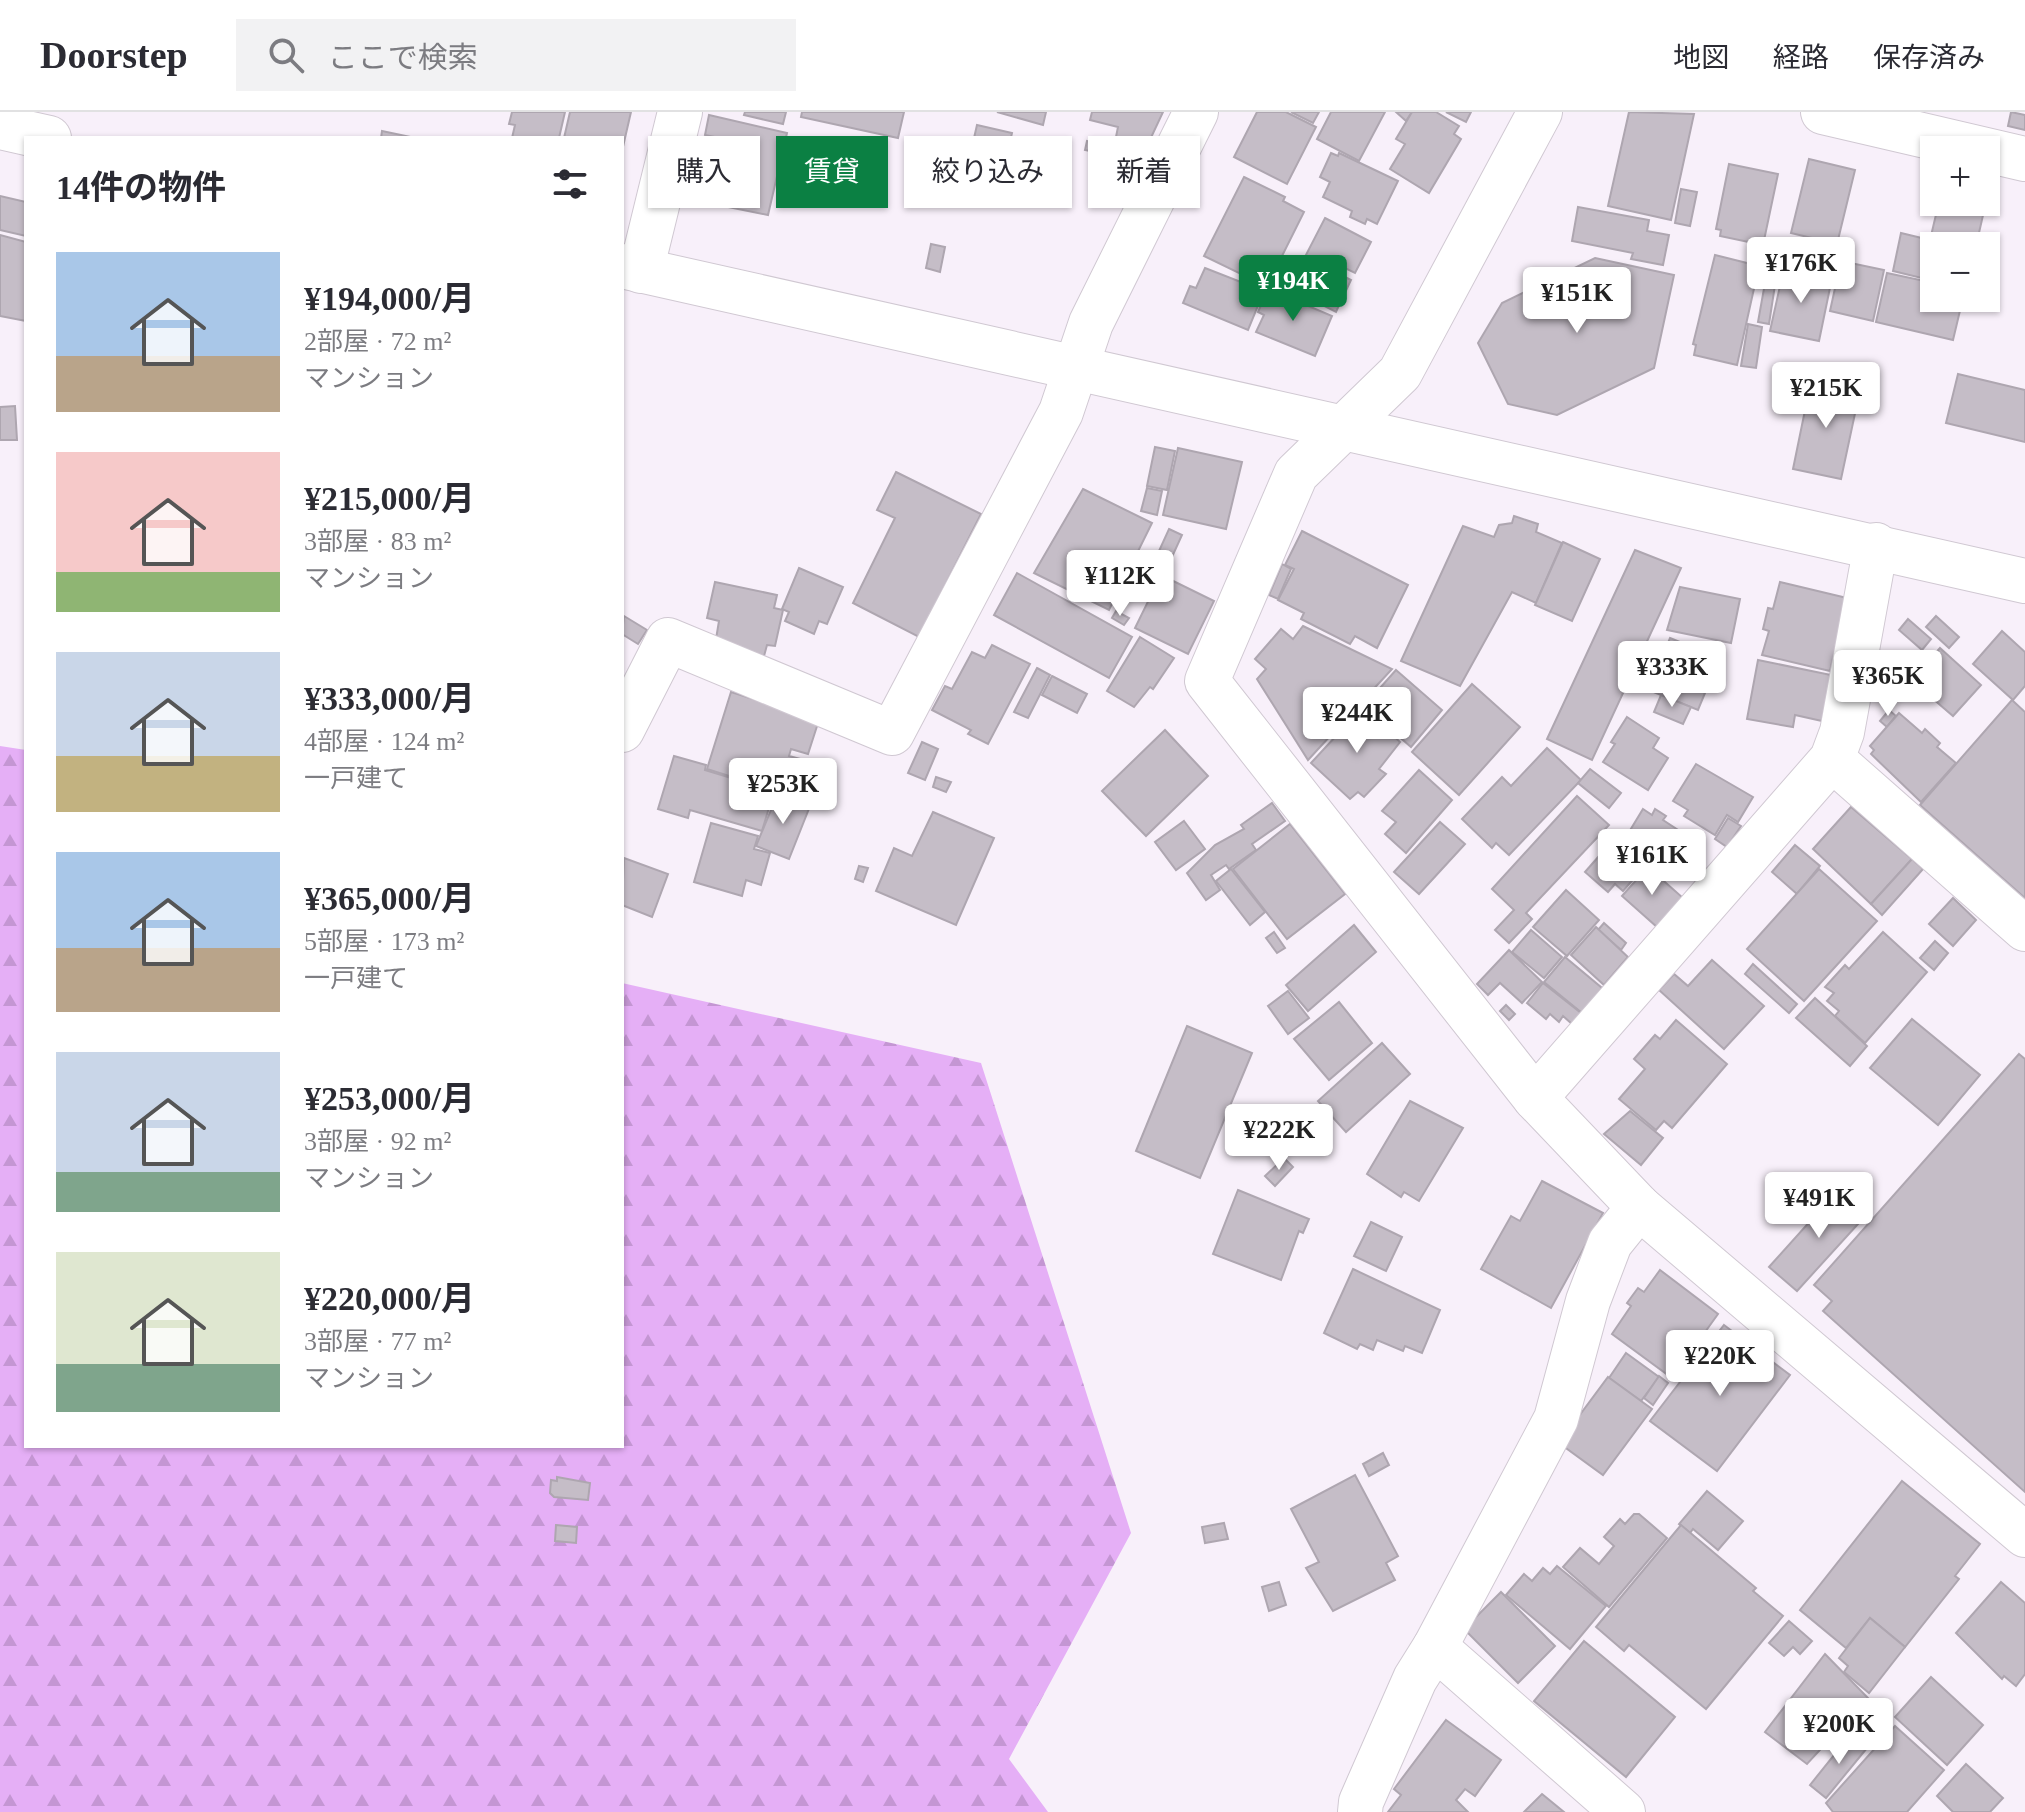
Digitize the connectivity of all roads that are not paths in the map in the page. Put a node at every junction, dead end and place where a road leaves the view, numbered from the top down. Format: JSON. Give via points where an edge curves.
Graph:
{"nodes":[{"id":1,"x":680,"y":112,"type":"edge"},
{"id":2,"x":1196,"y":112,"type":"edge"},
{"id":3,"x":1540,"y":112,"type":"edge"},
{"id":4,"x":1823,"y":112,"type":"edge"},
{"id":5,"x":0,"y":127,"type":"edge"},
{"id":6,"x":40,"y":136,"type":"edge"},
{"id":7,"x":2025,"y":159,"type":"edge"},
{"id":8,"x":632,"y":268,"type":"edge"},
{"id":9,"x":1075,"y":367,"type":"junction"},
{"id":10,"x":1347,"y":427,"type":"junction"},
{"id":11,"x":1876,"y":545,"type":"junction"},
{"id":12,"x":2024,"y":580,"type":"edge"},
{"id":13,"x":624,"y":726,"type":"edge"},
{"id":14,"x":1832,"y":759,"type":"junction"},
{"id":15,"x":2025,"y":929,"type":"edge"},
{"id":16,"x":1535,"y":1098,"type":"junction"},
{"id":17,"x":1639,"y":1207,"type":"junction"},
{"id":18,"x":2025,"y":1535,"type":"edge"},
{"id":19,"x":1435,"y":1647,"type":"junction"},
{"id":20,"x":1360,"y":1812,"type":"edge"},
{"id":21,"x":1623,"y":1812,"type":"edge"}],
"edges":[{"from":1,"to":8,"type":"street"},
{"from":2,"to":9,"type":"street","via":[[1091,323]]},
{"from":3,"to":10,"type":"street","via":[[1400,373]]},
{"from":4,"to":7,"type":"street"},
{"from":5,"to":6,"type":"street"},
{"from":8,"to":9,"type":"street"},
{"from":9,"to":10,"type":"street"},
{"from":9,"to":13,"type":"street","via":[[1061,412],[892,733],[668,640]]},
{"from":10,"to":11,"type":"street"},
{"from":10,"to":16,"type":"street","via":[[1296,474],[1207,681]]},
{"from":11,"to":12,"type":"street"},
{"from":11,"to":14,"type":"street","via":[[1842,732]]},
{"from":14,"to":15,"type":"street"},
{"from":14,"to":16,"type":"street"},
{"from":16,"to":17,"type":"street"},
{"from":17,"to":18,"type":"street"},
{"from":17,"to":19,"type":"street","via":[[1610,1243],[1588,1301],[1556,1419]]},
{"from":19,"to":20,"type":"street","via":[[1415,1679]]},
{"from":19,"to":21,"type":"street"}]}
